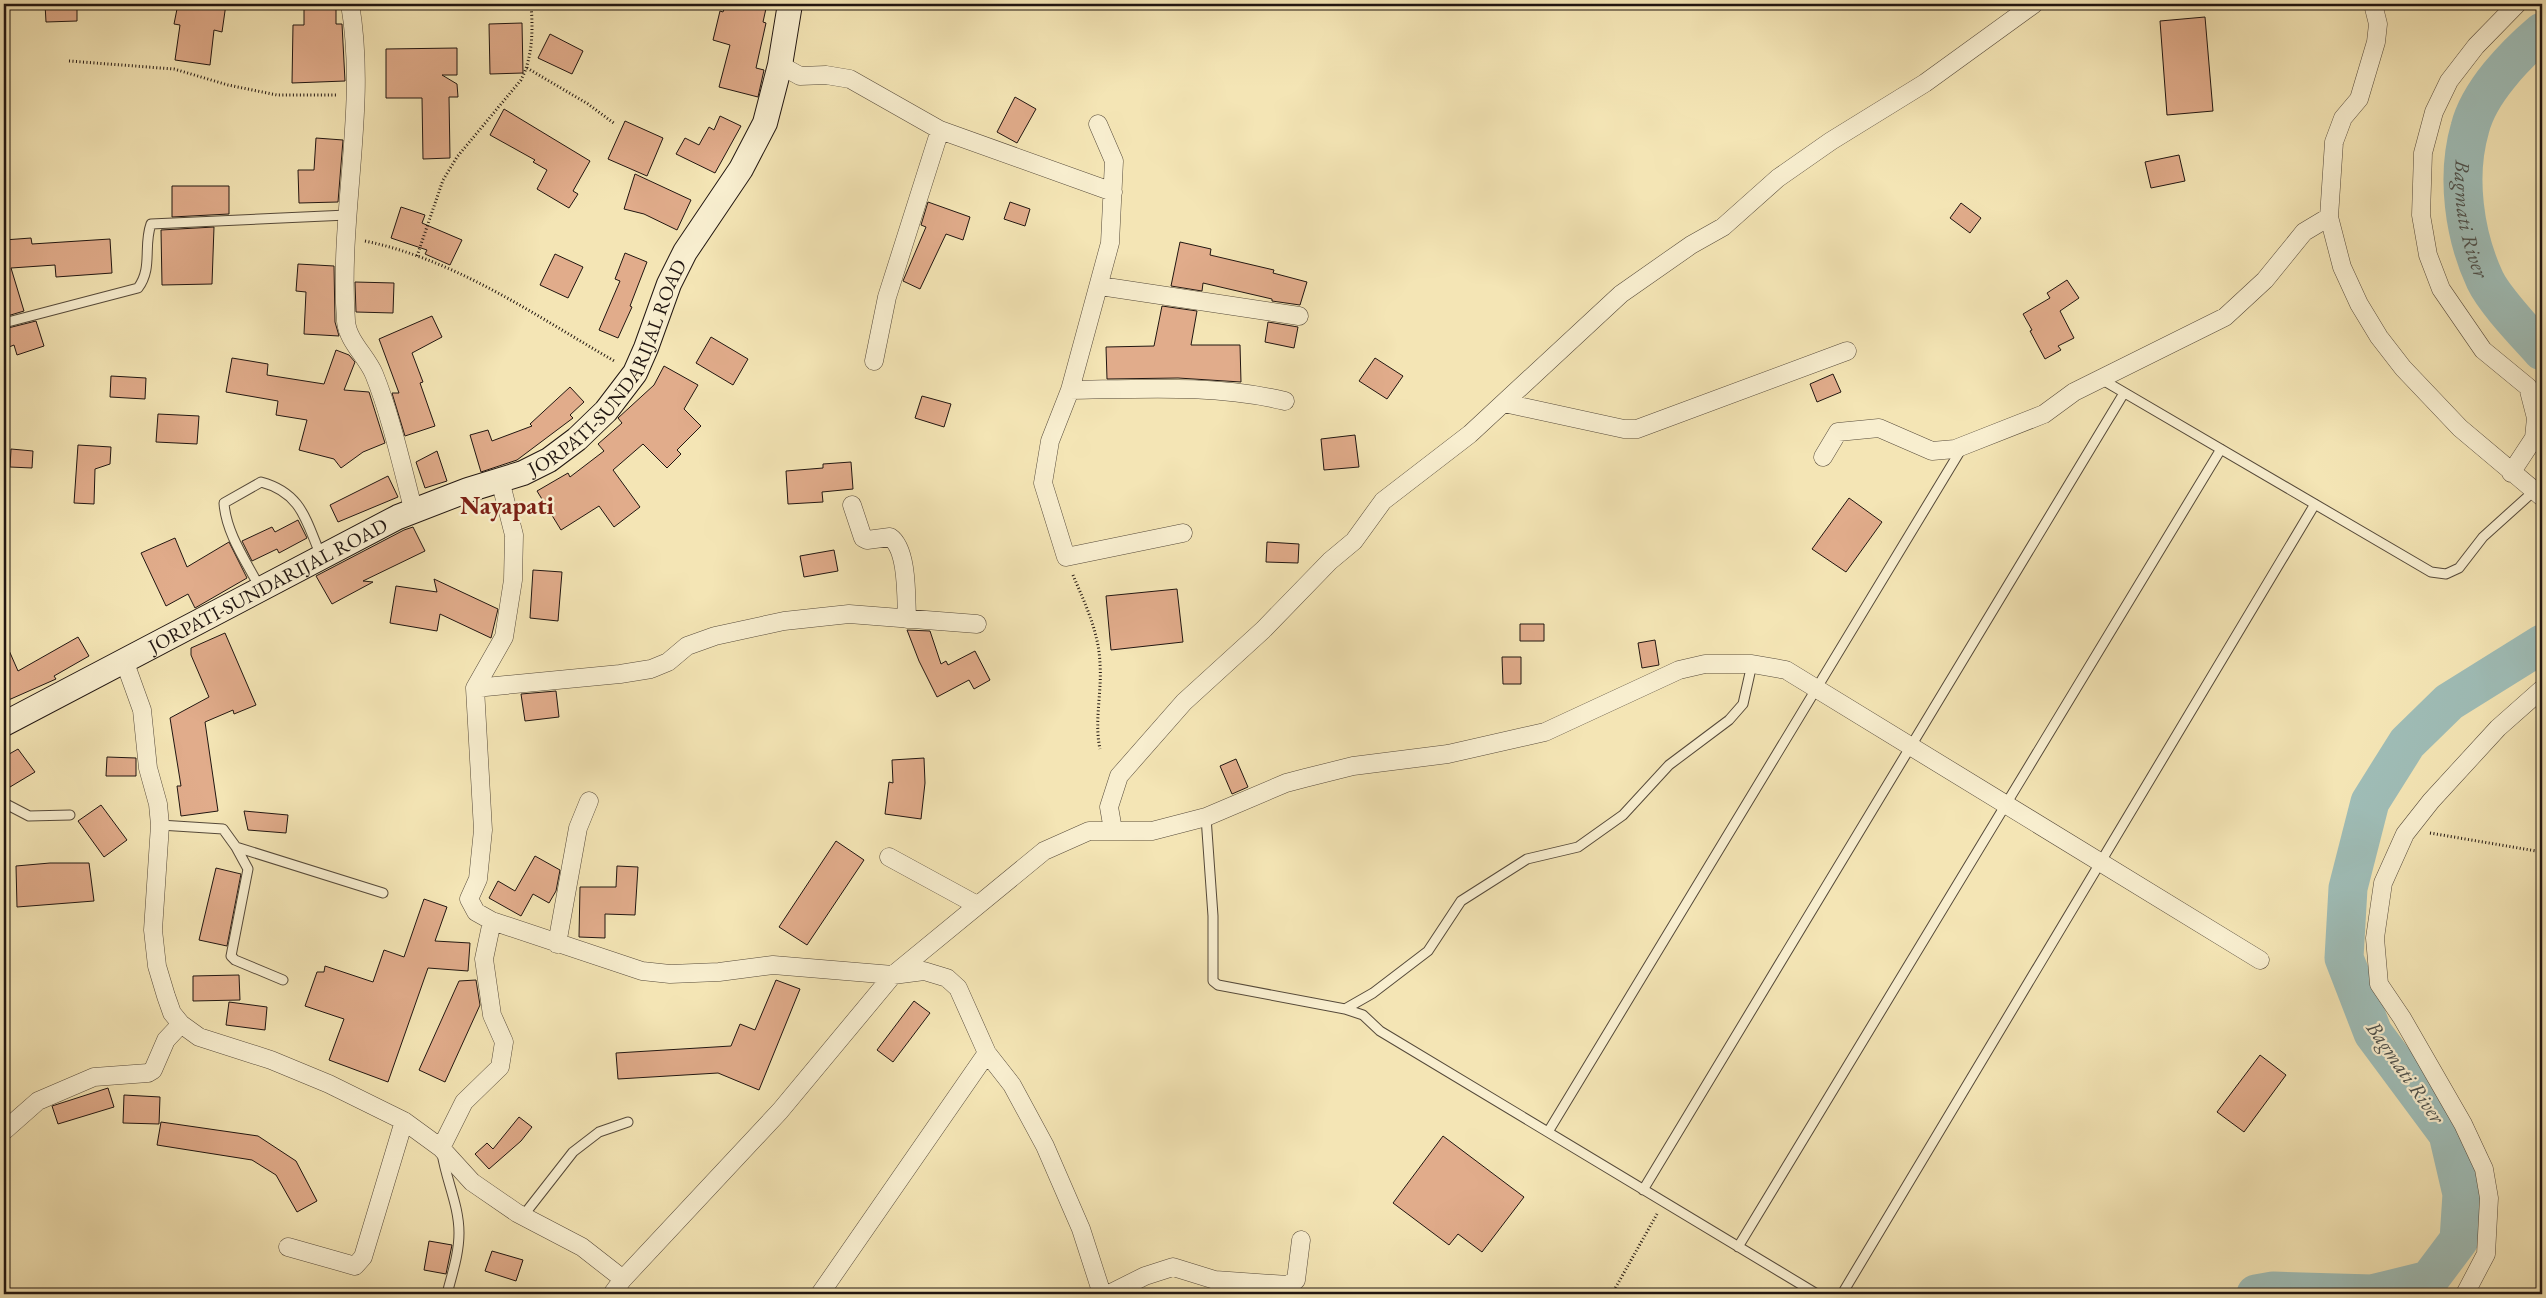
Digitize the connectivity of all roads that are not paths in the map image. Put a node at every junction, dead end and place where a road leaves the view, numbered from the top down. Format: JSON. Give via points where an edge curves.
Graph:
{"nodes":[{"id":1,"x":350,"y":4,"type":"edge"},
{"id":2,"x":790,"y":4,"type":"edge"},
{"id":3,"x":2034,"y":4,"type":"edge"},
{"id":4,"x":2373,"y":4,"type":"edge"},
{"id":5,"x":2516,"y":4,"type":"edge"},
{"id":6,"x":780,"y":65,"type":"junction"},
{"id":7,"x":1098,"y":124,"type":"dead end"},
{"id":8,"x":940,"y":130,"type":"junction"},
{"id":9,"x":1113,"y":192,"type":"junction"},
{"id":10,"x":347,"y":215,"type":"junction"},
{"id":11,"x":2329,"y":217,"type":"junction"},
{"id":12,"x":1100,"y":286,"type":"junction"},
{"id":13,"x":1299,"y":316,"type":"dead end"},
{"id":14,"x":4,"y":323,"type":"edge"},
{"id":15,"x":1847,"y":351,"type":"dead end"},
{"id":16,"x":874,"y":361,"type":"dead end"},
{"id":17,"x":2101,"y":379,"type":"junction"},
{"id":18,"x":1070,"y":390,"type":"junction"},
{"id":19,"x":2124,"y":393,"type":"junction"},
{"id":20,"x":1285,"y":400,"type":"dead end"},
{"id":21,"x":1504,"y":403,"type":"junction"},
{"id":22,"x":1964,"y":446,"type":"junction"},
{"id":23,"x":2221,"y":450,"type":"junction"},
{"id":24,"x":1823,"y":456,"type":"dead end"},
{"id":25,"x":2511,"y":473,"type":"junction"},
{"id":26,"x":500,"y":480,"type":"junction"},
{"id":27,"x":2538,"y":494,"type":"edge"},
{"id":28,"x":2315,"y":504,"type":"junction"},
{"id":29,"x":852,"y":505,"type":"dead end"},
{"id":30,"x":414,"y":512,"type":"junction"},
{"id":31,"x":1183,"y":533,"type":"dead end"},
{"id":32,"x":321,"y":556,"type":"junction"},
{"id":33,"x":260,"y":589,"type":"junction"},
{"id":34,"x":907,"y":619,"type":"junction"},
{"id":35,"x":977,"y":624,"type":"dead end"},
{"id":36,"x":124,"y":660,"type":"junction"},
{"id":37,"x":1752,"y":664,"type":"junction"},
{"id":38,"x":475,"y":688,"type":"junction"},
{"id":39,"x":1816,"y":688,"type":"junction"},
{"id":40,"x":2542,"y":689,"type":"edge"},
{"id":41,"x":4,"y":724,"type":"edge"},
{"id":42,"x":1911,"y":746,"type":"junction"},
{"id":43,"x":589,"y":801,"type":"dead end"},
{"id":44,"x":4,"y":803,"type":"edge"},
{"id":45,"x":2006,"y":804,"type":"junction"},
{"id":46,"x":70,"y":815,"type":"dead end"},
{"id":47,"x":1206,"y":817,"type":"junction"},
{"id":48,"x":160,"y":825,"type":"junction"},
{"id":49,"x":1113,"y":830,"type":"junction"},
{"id":50,"x":236,"y":847,"type":"junction"},
{"id":51,"x":889,"y":856,"type":"dead end"},
{"id":52,"x":2102,"y":863,"type":"junction"},
{"id":53,"x":383,"y":893,"type":"dead end"},
{"id":54,"x":977,"y":906,"type":"junction"},
{"id":55,"x":492,"y":921,"type":"junction"},
{"id":56,"x":557,"y":944,"type":"junction"},
{"id":57,"x":2260,"y":960,"type":"dead end"},
{"id":58,"x":893,"y":975,"type":"junction"},
{"id":59,"x":283,"y":980,"type":"dead end"},
{"id":60,"x":1345,"y":1009,"type":"junction"},
{"id":61,"x":181,"y":1024,"type":"junction"},
{"id":62,"x":987,"y":1053,"type":"junction"},
{"id":63,"x":404,"y":1121,"type":"junction"},
{"id":64,"x":628,"y":1122,"type":"dead end"},
{"id":65,"x":4,"y":1131,"type":"edge"},
{"id":66,"x":1548,"y":1132,"type":"junction"},
{"id":67,"x":441,"y":1148,"type":"junction"},
{"id":68,"x":1643,"y":1190,"type":"junction"},
{"id":69,"x":523,"y":1216,"type":"junction"},
{"id":70,"x":1301,"y":1240,"type":"dead end"},
{"id":71,"x":288,"y":1247,"type":"dead end"},
{"id":72,"x":1738,"y":1247,"type":"junction"},
{"id":73,"x":623,"y":1279,"type":"junction"},
{"id":74,"x":447,"y":1294,"type":"edge"},
{"id":75,"x":612,"y":1294,"type":"edge"},
{"id":76,"x":820,"y":1294,"type":"edge"},
{"id":77,"x":1102,"y":1294,"type":"edge"},
{"id":78,"x":1109,"y":1294,"type":"edge"},
{"id":79,"x":1817,"y":1294,"type":"edge"},
{"id":80,"x":1842,"y":1294,"type":"edge"},
{"id":81,"x":2465,"y":1294,"type":"edge"}],
"edges":[{"from":1,"to":10,"type":"street","via":[[355,71]]},
{"from":2,"to":6,"type":"main road","name":"JORPATI-SUNDARIJAL ROAD"},
{"from":3,"to":21,"type":"street","via":[[1925,83],[1778,178],[1722,227],[1621,294]]},
{"from":4,"to":11,"type":"street","via":[[2378,24],[2376,42],[2359,99],[2344,118],[2334,142]]},
{"from":5,"to":25,"type":"street","via":[[2476,46],[2449,81],[2434,112],[2423,153],[2421,215],[2428,256],[2441,289],[2483,350],[2528,387],[2536,418],[2534,438]]},
{"from":6,"to":8,"type":"street","via":[[800,76],[826,75],[850,79]]},
{"from":6,"to":26,"type":"main road","name":"JORPATI-SUNDARIJAL ROAD","via":[[764,123],[741,169],[685,252],[669,284],[635,373],[606,412],[577,439],[549,460]]},
{"from":7,"to":9,"type":"street","via":[[1114,162]]},
{"from":8,"to":9,"type":"street"},
{"from":8,"to":16,"type":"street","via":[[887,297]]},
{"from":9,"to":12,"type":"street","via":[[1110,243]]},
{"from":10,"to":14,"type":"lane","via":[[151,224],[146,278],[138,288]]},
{"from":10,"to":30,"type":"street","via":[[346,324],[373,372]]},
{"from":11,"to":17,"type":"street","via":[[2304,232],[2265,280],[2225,317]]},
{"from":11,"to":25,"type":"street","via":[[2342,267],[2378,337],[2460,428]]},
{"from":12,"to":13,"type":"street"},
{"from":12,"to":18,"type":"street"},
{"from":15,"to":21,"type":"street","via":[[1637,429]]},
{"from":17,"to":19,"type":"lane"},
{"from":17,"to":22,"type":"street","via":[[2074,392],[2044,414]]},
{"from":18,"to":20,"type":"street","via":[[1216,390]]},
{"from":18,"to":31,"type":"street","via":[[1050,441],[1043,483],[1066,557]]},
{"from":19,"to":23,"type":"lane"},
{"from":19,"to":42,"type":"lane"},
{"from":21,"to":49,"type":"street","via":[[1470,434],[1383,500],[1354,541],[1184,702],[1118,776],[1109,806]]},
{"from":22,"to":24,"type":"street","via":[[1932,451],[1879,428],[1838,432]]},
{"from":22,"to":39,"type":"lane"},
{"from":23,"to":28,"type":"lane"},
{"from":23,"to":45,"type":"lane"},
{"from":25,"to":27,"type":"street"},
{"from":26,"to":30,"type":"main road","name":"JORPATI-SUNDARIJAL ROAD"},
{"from":26,"to":38,"type":"street","via":[[514,535],[513,580],[504,637]]},
{"from":27,"to":28,"type":"lane","via":[[2483,537],[2459,568],[2446,574],[2431,572]]},
{"from":28,"to":52,"type":"lane"},
{"from":29,"to":34,"type":"street","via":[[863,538],[890,537],[897,542],[902,553]]},
{"from":30,"to":32,"type":"main road","name":"JORPATI-SUNDARIJAL ROAD"},
{"from":32,"to":33,"type":"main road","name":"JORPATI-SUNDARIJAL ROAD"},
{"from":32,"to":33,"type":"lane","via":[[300,506],[279,487],[261,482],[224,503],[228,526]]},
{"from":33,"to":36,"type":"main road","name":"JORPATI-SUNDARIJAL ROAD"},
{"from":34,"to":35,"type":"street"},
{"from":34,"to":38,"type":"street","via":[[849,614],[784,621],[715,636],[687,646],[668,662],[652,669]]},
{"from":36,"to":41,"type":"main road","name":"JORPATI-SUNDARIJAL ROAD"},
{"from":36,"to":48,"type":"street","via":[[142,710],[148,768]]},
{"from":37,"to":39,"type":"street","via":[[1786,670]]},
{"from":37,"to":47,"type":"street","via":[[1705,664],[1679,670],[1545,732],[1448,754],[1353,766],[1292,781]]},
{"from":37,"to":60,"type":"lane","via":[[1743,704],[1729,720],[1669,765],[1623,815],[1578,847],[1527,859],[1461,900],[1428,951],[1373,994]]},
{"from":38,"to":55,"type":"street","via":[[483,830],[478,879],[469,899],[476,912]]},
{"from":39,"to":42,"type":"street"},
{"from":39,"to":66,"type":"lane"},
{"from":40,"to":81,"type":"street","via":[[2498,728],[2430,800],[2404,834],[2383,883],[2375,938],[2379,984],[2463,1124],[2484,1169],[2489,1198],[2486,1254]]},
{"from":42,"to":45,"type":"street"},
{"from":42,"to":68,"type":"lane"},
{"from":43,"to":56,"type":"street","via":[[578,828]]},
{"from":44,"to":46,"type":"lane","via":[[29,816]]},
{"from":45,"to":52,"type":"street"},
{"from":45,"to":72,"type":"lane"},
{"from":47,"to":49,"type":"street","via":[[1152,831]]},
{"from":47,"to":60,"type":"lane","via":[[1213,981],[1218,985]]},
{"from":48,"to":50,"type":"lane","via":[[223,829]]},
{"from":48,"to":61,"type":"street","via":[[153,930],[157,966],[172,1013]]},
{"from":49,"to":54,"type":"street","via":[[1089,831],[1044,850]]},
{"from":50,"to":53,"type":"lane"},
{"from":50,"to":59,"type":"lane","via":[[248,869],[231,956]]},
{"from":51,"to":54,"type":"street"},
{"from":52,"to":57,"type":"street"},
{"from":52,"to":80,"type":"lane"},
{"from":54,"to":58,"type":"street"},
{"from":55,"to":56,"type":"street"},
{"from":55,"to":67,"type":"street","via":[[484,959],[492,1015],[504,1042],[500,1067],[464,1102]]},
{"from":56,"to":58,"type":"street","via":[[642,971],[670,974],[773,965]]},
{"from":58,"to":62,"type":"street","via":[[924,971],[947,978],[958,988]]},
{"from":58,"to":73,"type":"street","via":[[780,1111]]},
{"from":60,"to":66,"type":"lane","via":[[1363,1015],[1380,1031]]},
{"from":61,"to":63,"type":"street","via":[[199,1037],[271,1060]]},
{"from":61,"to":65,"type":"street","via":[[166,1040],[153,1070],[94,1077],[38,1101]]},
{"from":62,"to":76,"type":"street"},
{"from":62,"to":77,"type":"street","via":[[1012,1085],[1045,1146],[1081,1229]]},
{"from":63,"to":67,"type":"street"},
{"from":63,"to":71,"type":"street","via":[[363,1256],[355,1266]]},
{"from":64,"to":69,"type":"lane","via":[[599,1132],[572,1152]]},
{"from":66,"to":68,"type":"lane"},
{"from":67,"to":69,"type":"street","via":[[472,1182]]},
{"from":67,"to":74,"type":"lane","via":[[459,1231]]},
{"from":68,"to":72,"type":"lane"},
{"from":69,"to":73,"type":"street","via":[[582,1247]]},
{"from":70,"to":78,"type":"street","via":[[1296,1280],[1288,1285],[1215,1280],[1173,1267],[1145,1276]]},
{"from":72,"to":79,"type":"lane"},
{"from":73,"to":75,"type":"street"}]}
